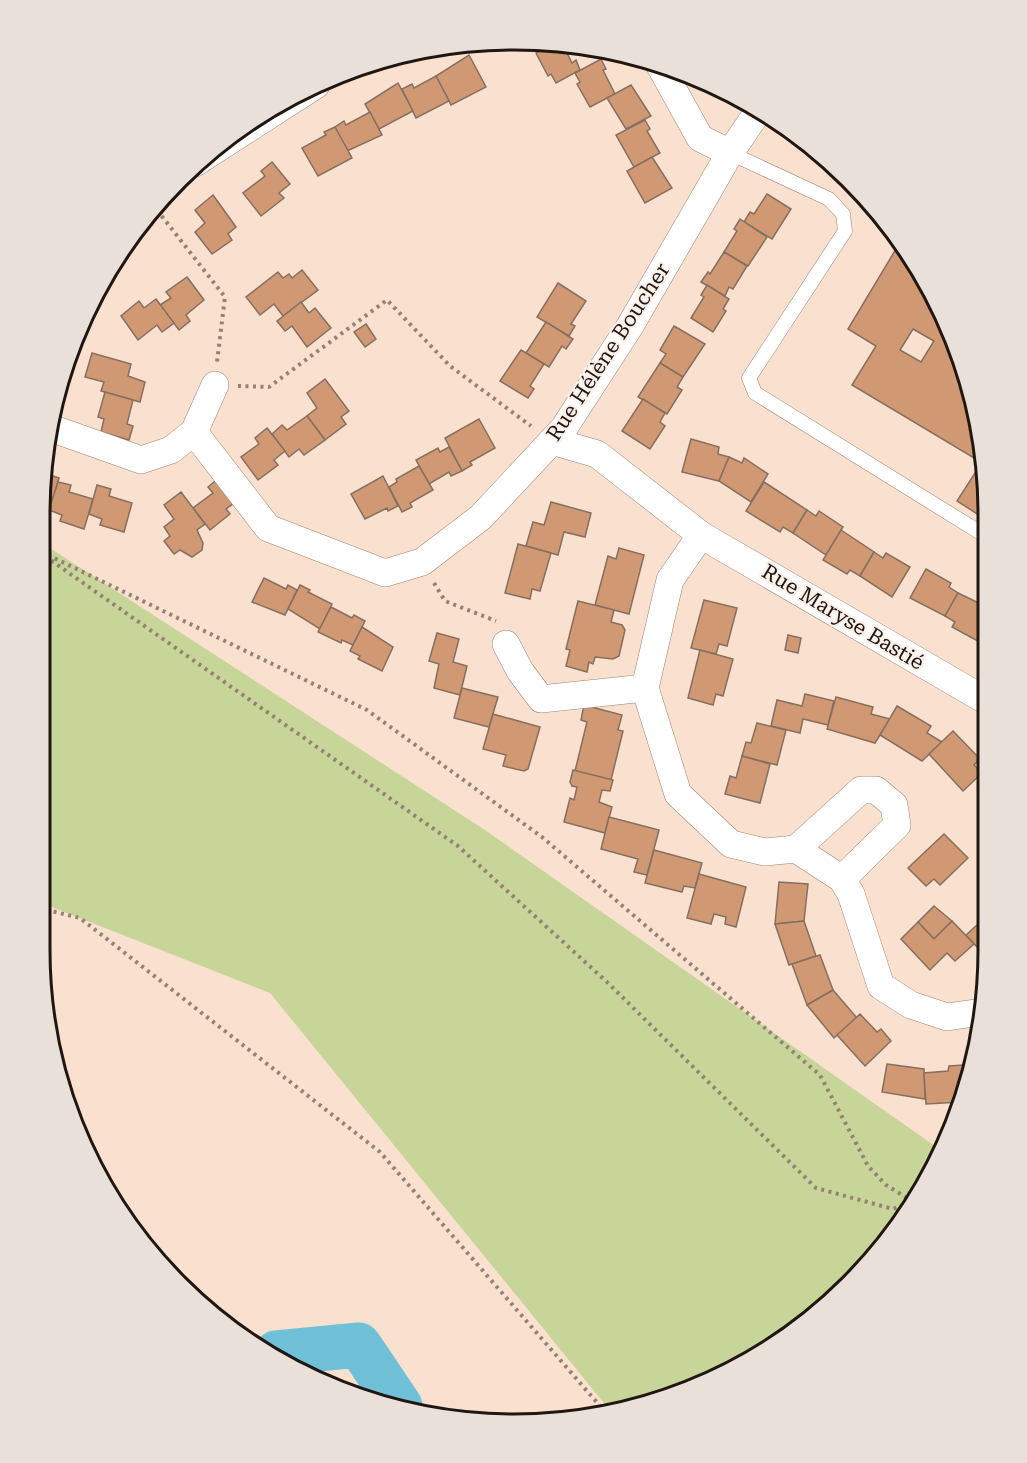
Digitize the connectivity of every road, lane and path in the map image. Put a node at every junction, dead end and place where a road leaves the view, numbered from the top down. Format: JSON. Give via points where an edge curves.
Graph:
{"nodes":[{"id":1,"x":665,"y":75,"type":"edge"},
{"id":2,"x":754,"y":117,"type":"edge"},
{"id":3,"x":730,"y":153,"type":"junction"},
{"id":4,"x":160,"y":214,"type":"edge"},
{"id":5,"x":215,"y":385,"type":"junction"},
{"id":6,"x":57,"y":430,"type":"edge"},
{"id":7,"x":194,"y":432,"type":"junction"},
{"id":8,"x":552,"y":441,"type":"junction"},
{"id":9,"x":978,"y":531,"type":"edge"},
{"id":10,"x":701,"y":535,"type":"junction"},
{"id":11,"x":50,"y":556,"type":"edge"},
{"id":12,"x":50,"y":559,"type":"edge"},
{"id":13,"x":422,"y":562,"type":"junction"},
{"id":14,"x":506,"y":644,"type":"joint"},
{"id":15,"x":645,"y":688,"type":"junction"},
{"id":16,"x":978,"y":696,"type":"edge"},
{"id":17,"x":796,"y":849,"type":"junction"},
{"id":18,"x":842,"y":879,"type":"junction"},
{"id":19,"x":50,"y":911,"type":"edge"},
{"id":20,"x":973,"y":1013,"type":"edge"},
{"id":21,"x":906,"y":1197,"type":"edge"},
{"id":22,"x":899,"y":1206,"type":"edge"},
{"id":23,"x":600,"y":1406,"type":"edge"}],
"edges":[{"from":1,"to":3,"type":"street","via":[[700,138]]},
{"from":2,"to":3,"type":"street","name":"Rue Hélène Boucher"},
{"from":3,"to":8,"type":"street","name":"Rue Hélène Boucher","via":[[630,326]]},
{"from":3,"to":9,"type":"lane","via":[[829,200],[843,214],[844,231],[750,378],[755,393]]},
{"from":4,"to":5,"type":"path","via":[[225,297]]},
{"from":5,"to":7,"type":"street"},
{"from":5,"to":8,"type":"path","via":[[269,387],[387,300],[450,366]]},
{"from":6,"to":7,"type":"street","via":[[141,460],[171,450]]},
{"from":7,"to":13,"type":"street","name":"Rue Hélène Boucher","via":[[268,528],[385,573]]},
{"from":8,"to":10,"type":"street","name":"Rue Maryse Bastié","via":[[597,454]]},
{"from":8,"to":13,"type":"street","name":"Rue Hélène Boucher","via":[[481,517]]},
{"from":10,"to":15,"type":"street","via":[[670,580]]},
{"from":10,"to":16,"type":"street","name":"Rue Maryse Bastié"},
{"from":11,"to":21,"type":"path","via":[[367,710],[542,837],[820,1075],[868,1166],[886,1185]]},
{"from":12,"to":22,"type":"path","via":[[458,846],[607,982],[816,1188],[893,1209]]},
{"from":13,"to":14,"type":"path","via":[[445,601],[496,620]]},
{"from":14,"to":15,"type":"street","via":[[541,699]]},
{"from":15,"to":17,"type":"street","via":[[678,794],[730,844],[765,852]]},
{"from":17,"to":18,"type":"street"},
{"from":17,"to":18,"type":"street","via":[[861,790],[876,790],[894,805],[897,825]]},
{"from":18,"to":20,"type":"street","via":[[851,894],[881,986],[912,1005],[947,1017]]},
{"from":19,"to":23,"type":"path","via":[[80,918],[380,1152]]}]}
